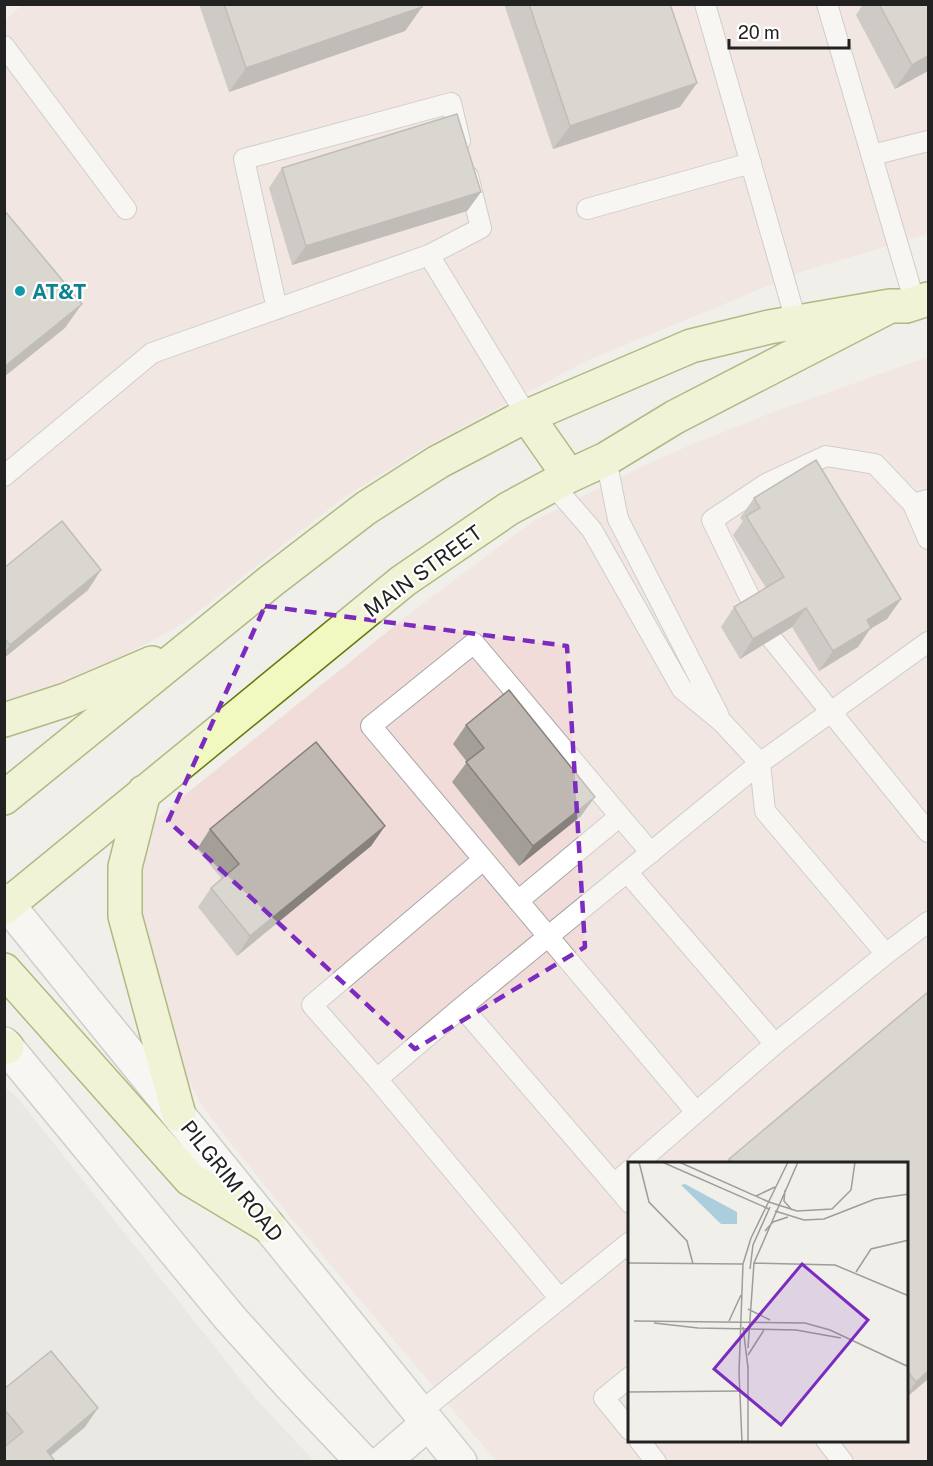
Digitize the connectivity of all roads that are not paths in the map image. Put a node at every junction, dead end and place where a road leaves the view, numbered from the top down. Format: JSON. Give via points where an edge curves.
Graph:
{"nodes":[{"id":1,"x":705,"y":4,"type":"edge"},
{"id":2,"x":827,"y":4,"type":"edge"},
{"id":3,"x":4,"y":46,"type":"edge"},
{"id":4,"x":928,"y":141,"type":"edge"},
{"id":5,"x":872,"y":155,"type":"junction"},
{"id":6,"x":751,"y":164,"type":"junction"},
{"id":7,"x":126,"y":209,"type":"dead end"},
{"id":8,"x":587,"y":209,"type":"dead end"},
{"id":9,"x":429,"y":255,"type":"junction"},
{"id":10,"x":911,"y":303,"type":"edge"},
{"id":11,"x":277,"y":309,"type":"junction"},
{"id":12,"x":800,"y":337,"type":"junction"},
{"id":13,"x":527,"y":416,"type":"junction"},
{"id":14,"x":606,"y":459,"type":"junction"},
{"id":15,"x":4,"y":476,"type":"edge"},
{"id":16,"x":561,"y":481,"type":"junction"},
{"id":17,"x":921,"y":502,"type":"edge"},
{"id":18,"x":928,"y":539,"type":"edge"},
{"id":19,"x":754,"y":606,"type":"edge"},
{"id":20,"x":772,"y":639,"type":"edge"},
{"id":21,"x":189,"y":646,"type":"junction"},
{"id":22,"x":927,"y":647,"type":"edge"},
{"id":23,"x":831,"y":713,"type":"junction"},
{"id":24,"x":4,"y":720,"type":"edge"},
{"id":25,"x":722,"y":722,"type":"junction"},
{"id":26,"x":760,"y":763,"type":"junction"},
{"id":27,"x":144,"y":792,"type":"junction"},
{"id":28,"x":4,"y":798,"type":"edge"},
{"id":29,"x":620,"y":816,"type":"junction"},
{"id":30,"x":928,"y":832,"type":"edge"},
{"id":31,"x":651,"y":853,"type":"junction"},
{"id":32,"x":483,"y":860,"type":"junction"},
{"id":33,"x":627,"y":872,"type":"junction"},
{"id":34,"x":518,"y":901,"type":"junction"},
{"id":35,"x":6,"y":904,"type":"edge"},
{"id":36,"x":928,"y":922,"type":"edge"},
{"id":37,"x":548,"y":937,"type":"junction"},
{"id":38,"x":886,"y":954,"type":"junction"},
{"id":39,"x":4,"y":970,"type":"edge"},
{"id":40,"x":462,"y":1007,"type":"junction"},
{"id":41,"x":775,"y":1044,"type":"junction"},
{"id":42,"x":5,"y":1046,"type":"edge"},
{"id":43,"x":377,"y":1079,"type":"junction"},
{"id":44,"x":696,"y":1112,"type":"junction"},
{"id":45,"x":178,"y":1115,"type":"junction"},
{"id":46,"x":639,"y":1162,"type":"edge"},
{"id":47,"x":628,"y":1172,"type":"edge"},
{"id":48,"x":614,"y":1184,"type":"junction"},
{"id":49,"x":628,"y":1201,"type":"edge"},
{"id":50,"x":268,"y":1226,"type":"junction"},
{"id":51,"x":628,"y":1244,"type":"edge"},
{"id":52,"x":560,"y":1299,"type":"junction"},
{"id":53,"x":628,"y":1379,"type":"edge"},
{"id":54,"x":424,"y":1418,"type":"junction"},
{"id":55,"x":628,"y":1428,"type":"edge"},
{"id":56,"x":641,"y":1442,"type":"edge"},
{"id":57,"x":828,"y":1442,"type":"edge"},
{"id":58,"x":363,"y":1461,"type":"edge"},
{"id":59,"x":383,"y":1461,"type":"edge"},
{"id":60,"x":460,"y":1461,"type":"edge"},
{"id":61,"x":656,"y":1461,"type":"edge"},
{"id":62,"x":843,"y":1461,"type":"edge"}],
"edges":[{"from":1,"to":6,"type":"lane"},
{"from":2,"to":5,"type":"lane"},
{"from":3,"to":7,"type":"lane"},
{"from":4,"to":5,"type":"lane"},
{"from":5,"to":10,"type":"lane"},
{"from":6,"to":8,"type":"lane"},
{"from":6,"to":12,"type":"lane"},
{"from":9,"to":11,"type":"lane"},
{"from":9,"to":11,"type":"lane","via":[[481,228],[450,104],[244,159]]},
{"from":9,"to":13,"type":"lane"},
{"from":10,"to":12,"type":"main road","name":"MAIN STREET"},
{"from":11,"to":15,"type":"lane","via":[[152,353]]},
{"from":12,"to":13,"type":"main road","name":"MAIN STREET","via":[[691,346]]},
{"from":12,"to":14,"type":"main road","name":"MAIN STREET"},
{"from":13,"to":16,"type":"main road"},
{"from":13,"to":21,"type":"main road","name":"MAIN STREET","via":[[438,462],[366,508]]},
{"from":14,"to":16,"type":"main road","name":"MAIN STREET"},
{"from":14,"to":25,"type":"lane","via":[[618,519]]},
{"from":16,"to":25,"type":"lane","via":[[682,688]]},
{"from":16,"to":27,"type":"main road","name":"MAIN STREET","via":[[508,509],[403,581]]},
{"from":17,"to":18,"type":"lane"},
{"from":17,"to":19,"type":"lane","via":[[875,464],[826,456],[766,484],[712,520]]},
{"from":20,"to":23,"type":"lane"},
{"from":21,"to":24,"type":"main road","via":[[66,700]]},
{"from":21,"to":28,"type":"main road","name":"MAIN STREET"},
{"from":22,"to":23,"type":"lane"},
{"from":23,"to":26,"type":"lane"},
{"from":23,"to":30,"type":"lane"},
{"from":25,"to":26,"type":"lane"},
{"from":26,"to":31,"type":"lane"},
{"from":26,"to":38,"type":"lane","via":[[765,811]]},
{"from":27,"to":35,"type":"main road","name":"MAIN STREET"},
{"from":27,"to":45,"type":"main road","via":[[125,867],[125,916]]},
{"from":29,"to":31,"type":"lane"},
{"from":29,"to":32,"type":"lane","via":[[474,643],[371,726]]},
{"from":29,"to":34,"type":"lane"},
{"from":31,"to":33,"type":"lane"},
{"from":32,"to":34,"type":"lane"},
{"from":32,"to":43,"type":"lane","via":[[312,1005]]},
{"from":33,"to":37,"type":"lane"},
{"from":33,"to":41,"type":"lane"},
{"from":34,"to":37,"type":"lane"},
{"from":35,"to":45,"type":"street","name":"PILGRIM ROAD"},
{"from":36,"to":38,"type":"lane"},
{"from":37,"to":40,"type":"lane"},
{"from":37,"to":44,"type":"lane"},
{"from":38,"to":41,"type":"lane"},
{"from":39,"to":50,"type":"main road","via":[[190,1179]]},
{"from":40,"to":43,"type":"lane"},
{"from":40,"to":48,"type":"lane"},
{"from":41,"to":44,"type":"lane"},
{"from":42,"to":58,"type":"street","via":[[230,1318]]},
{"from":43,"to":52,"type":"lane"},
{"from":44,"to":46,"type":"lane"},
{"from":45,"to":50,"type":"street","name":"PILGRIM ROAD"},
{"from":47,"to":48,"type":"lane"},
{"from":48,"to":49,"type":"lane"},
{"from":50,"to":54,"type":"street","name":"PILGRIM ROAD"},
{"from":51,"to":52,"type":"lane"},
{"from":52,"to":54,"type":"lane"},
{"from":53,"to":55,"type":"lane","via":[[604,1398]]},
{"from":54,"to":59,"type":"street"},
{"from":54,"to":60,"type":"street","name":"PILGRIM ROAD"},
{"from":56,"to":61,"type":"lane"},
{"from":57,"to":62,"type":"lane"}]}
